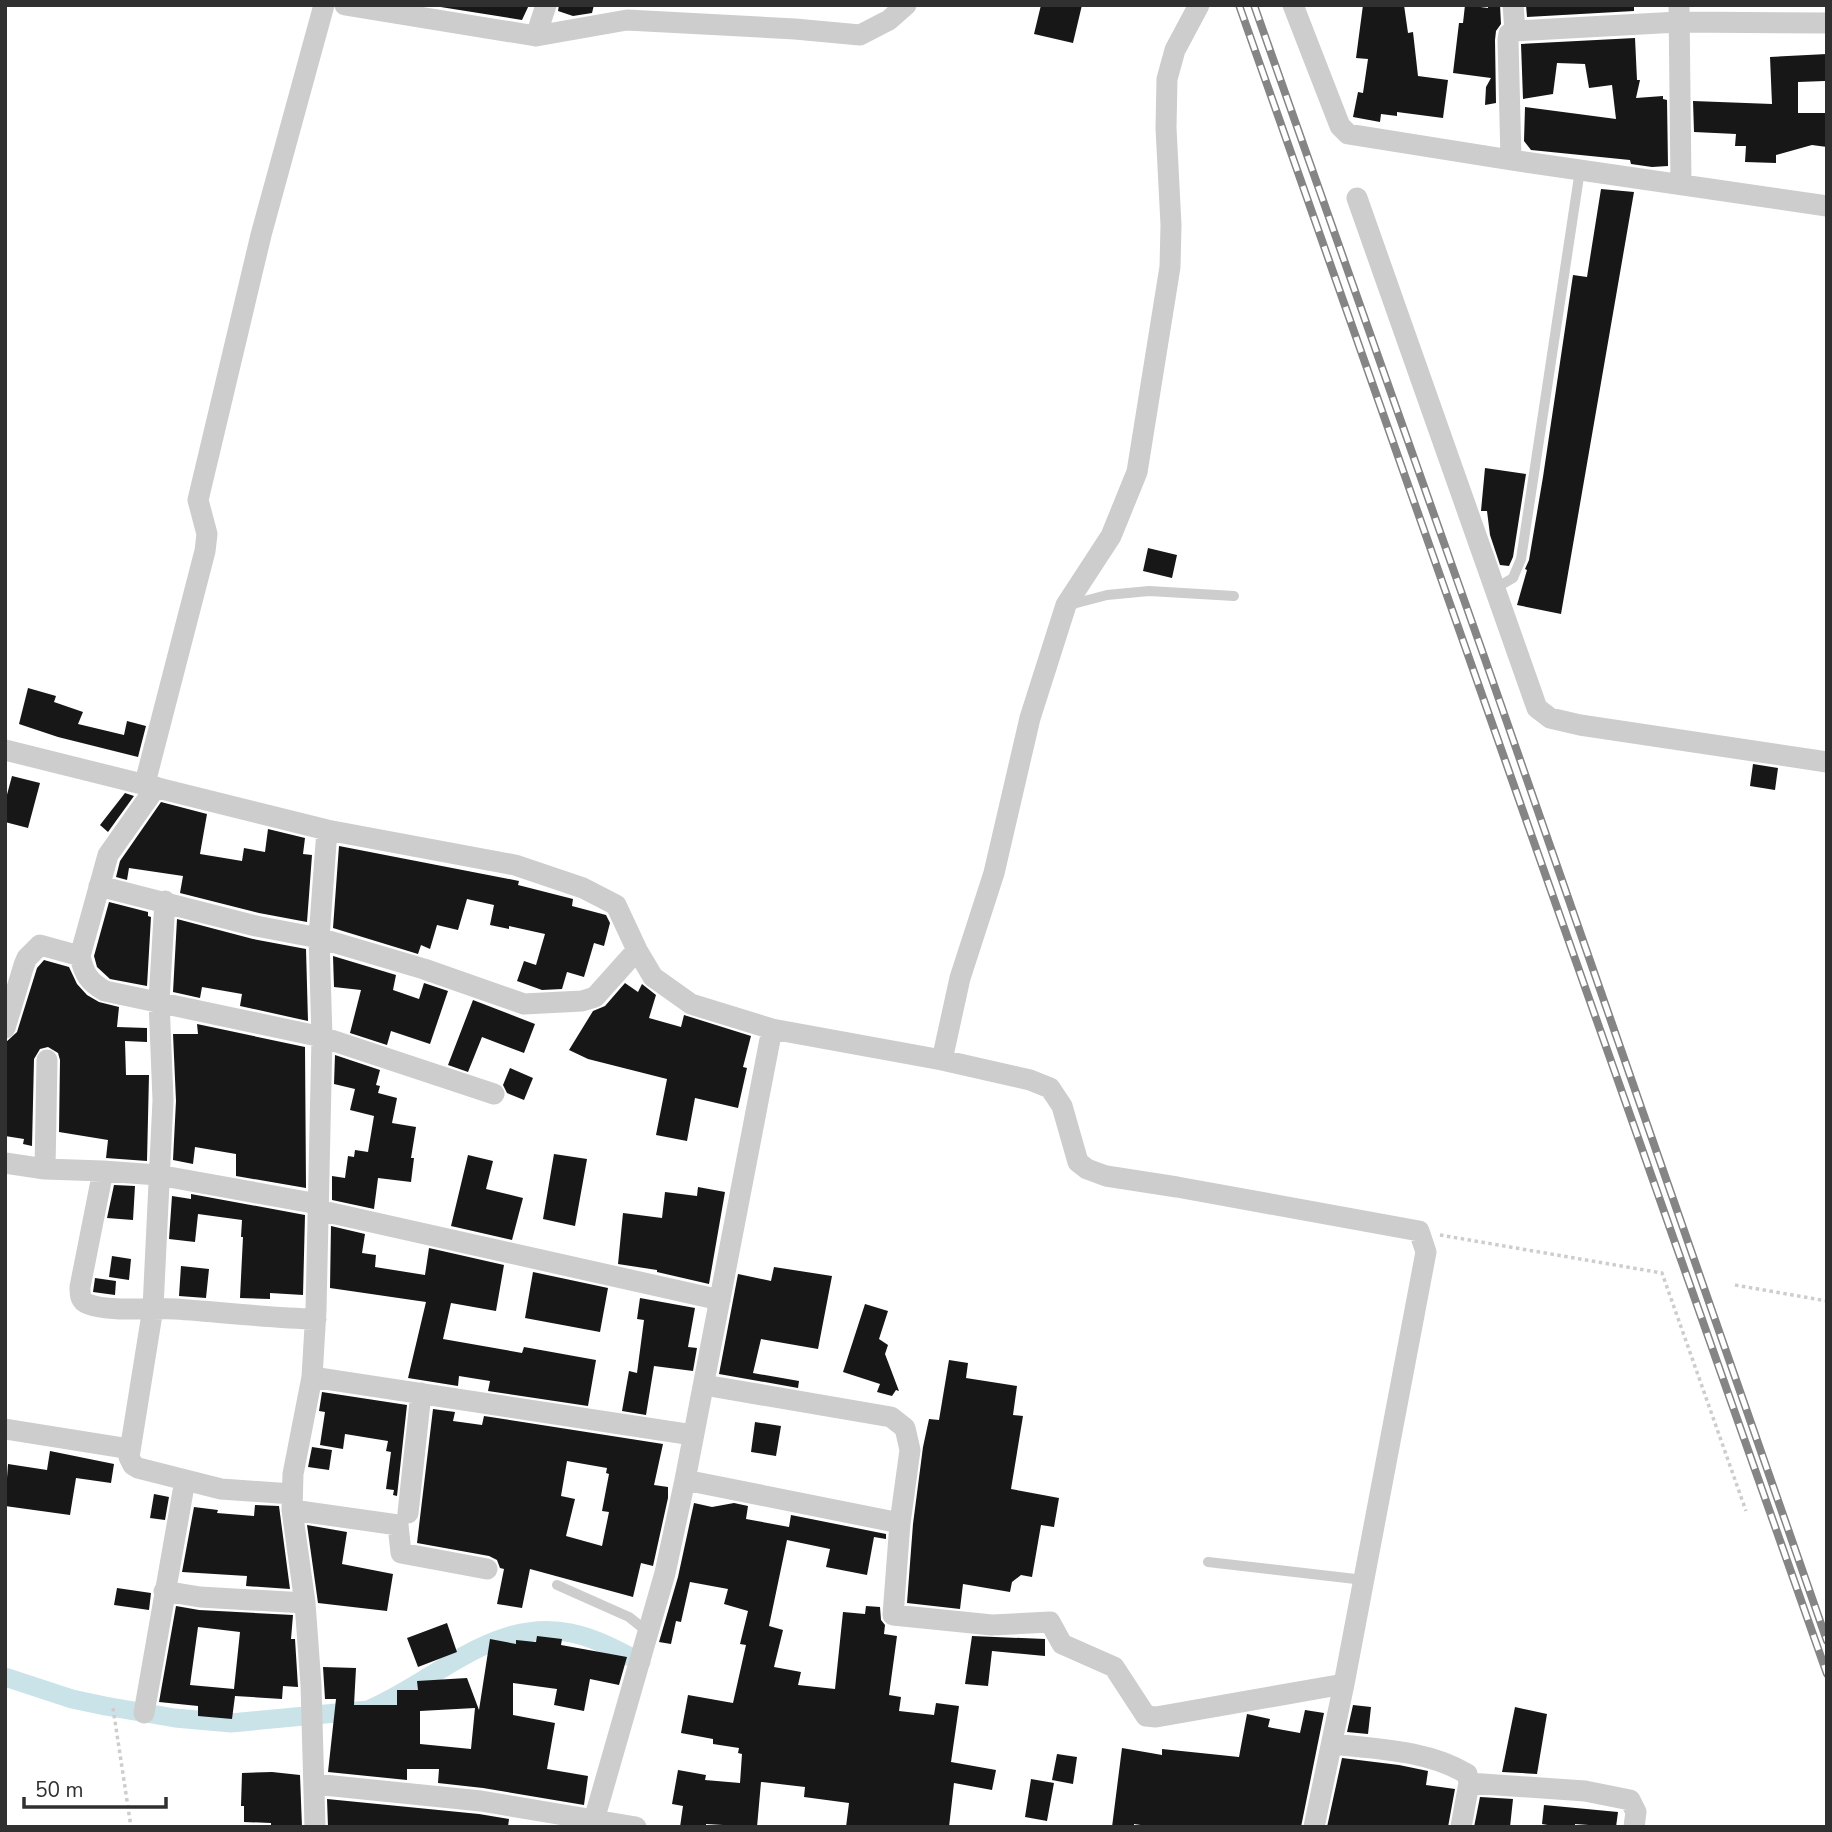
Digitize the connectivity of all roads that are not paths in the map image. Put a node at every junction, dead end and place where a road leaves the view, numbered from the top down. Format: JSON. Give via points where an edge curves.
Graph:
{"nodes":[{"id":1,"x":324,"y":5,"type":"edge"},
{"id":2,"x":345,"y":5,"type":"edge"},
{"id":3,"x":546,"y":5,"type":"edge"},
{"id":4,"x":906,"y":5,"type":"edge"},
{"id":5,"x":1199,"y":5,"type":"edge"},
{"id":6,"x":1293,"y":5,"type":"edge"},
{"id":7,"x":1513,"y":5,"type":"edge"},
{"id":8,"x":1678,"y":13,"type":"edge"},
{"id":9,"x":731,"y":15,"type":"edge"},
{"id":10,"x":1827,"y":23,"type":"edge"},
{"id":11,"x":1515,"y":32,"type":"junction"},
{"id":12,"x":536,"y":36,"type":"junction"},
{"id":13,"x":1511,"y":160,"type":"junction"},
{"id":14,"x":1580,"y":170,"type":"junction"},
{"id":15,"x":1682,"y":184,"type":"junction"},
{"id":16,"x":1357,"y":198,"type":"dead end"},
{"id":17,"x":1827,"y":206,"type":"edge"},
{"id":18,"x":1494,"y":589,"type":"junction"},
{"id":19,"x":1234,"y":596,"type":"dead end"},
{"id":20,"x":1066,"y":606,"type":"junction"},
{"id":21,"x":5,"y":750,"type":"edge"},
{"id":22,"x":1827,"y":762,"type":"edge"},
{"id":23,"x":150,"y":785,"type":"junction"},
{"id":24,"x":327,"y":830,"type":"junction"},
{"id":25,"x":99,"y":886,"type":"junction"},
{"id":26,"x":165,"y":901,"type":"junction"},
{"id":27,"x":318,"y":938,"type":"junction"},
{"id":28,"x":637,"y":950,"type":"junction"},
{"id":29,"x":80,"y":956,"type":"junction"},
{"id":30,"x":159,"y":1001,"type":"junction"},
{"id":31,"x":5,"y":1028,"type":"edge"},
{"id":32,"x":772,"y":1029,"type":"junction"},
{"id":33,"x":321,"y":1037,"type":"junction"},
{"id":34,"x":47,"y":1060,"type":"dead end"},
{"id":35,"x":942,"y":1060,"type":"junction"},
{"id":36,"x":494,"y":1094,"type":"dead end"},
{"id":37,"x":5,"y":1163,"type":"edge"},
{"id":38,"x":45,"y":1170,"type":"junction"},
{"id":39,"x":103,"y":1171,"type":"junction"},
{"id":40,"x":158,"y":1175,"type":"junction"},
{"id":41,"x":318,"y":1207,"type":"junction"},
{"id":42,"x":720,"y":1300,"type":"junction"},
{"id":43,"x":153,"y":1308,"type":"junction"},
{"id":44,"x":316,"y":1319,"type":"junction"},
{"id":45,"x":312,"y":1377,"type":"junction"},
{"id":46,"x":704,"y":1385,"type":"junction"},
{"id":47,"x":421,"y":1394,"type":"junction"},
{"id":48,"x":5,"y":1429,"type":"edge"},
{"id":49,"x":693,"y":1435,"type":"junction"},
{"id":50,"x":130,"y":1449,"type":"junction"},
{"id":51,"x":185,"y":1480,"type":"junction"},
{"id":52,"x":685,"y":1480,"type":"junction"},
{"id":53,"x":292,"y":1502,"type":"junction"},
{"id":54,"x":408,"y":1513,"type":"dead end"},
{"id":55,"x":900,"y":1523,"type":"junction"},
{"id":56,"x":1208,"y":1562,"type":"dead end"},
{"id":57,"x":487,"y":1569,"type":"dead end"},
{"id":58,"x":1364,"y":1580,"type":"junction"},
{"id":59,"x":557,"y":1585,"type":"dead end"},
{"id":60,"x":164,"y":1591,"type":"junction"},
{"id":61,"x":304,"y":1603,"type":"junction"},
{"id":62,"x":649,"y":1633,"type":"junction"},
{"id":63,"x":1344,"y":1685,"type":"junction"},
{"id":64,"x":144,"y":1713,"type":"dead end"},
{"id":65,"x":1332,"y":1744,"type":"junction"},
{"id":66,"x":1469,"y":1783,"type":"junction"},
{"id":67,"x":314,"y":1784,"type":"junction"},
{"id":68,"x":593,"y":1824,"type":"edge"},
{"id":69,"x":316,"y":1827,"type":"edge"},
{"id":70,"x":636,"y":1827,"type":"edge"},
{"id":71,"x":1314,"y":1827,"type":"edge"},
{"id":72,"x":1461,"y":1827,"type":"edge"},
{"id":73,"x":1634,"y":1827,"type":"edge"}],
"edges":[{"from":1,"to":23,"type":"street","via":[[261,236],[198,500],[207,534],[205,551]]},
{"from":2,"to":12,"type":"street"},
{"from":3,"to":12,"type":"street"},
{"from":4,"to":9,"type":"street","via":[[860,35]]},
{"from":5,"to":20,"type":"street","via":[[1175,50],[1167,79],[1170,267],[1137,472],[1111,536]]},
{"from":6,"to":13,"type":"street","via":[[1340,126],[1349,134]]},
{"from":7,"to":11,"type":"street"},
{"from":8,"to":10,"type":"street"},
{"from":8,"to":11,"type":"street"},
{"from":8,"to":15,"type":"street"},
{"from":9,"to":12,"type":"street","via":[[627,20]]},
{"from":11,"to":13,"type":"street","via":[[1508,40]]},
{"from":13,"to":14,"type":"street"},
{"from":14,"to":15,"type":"street"},
{"from":14,"to":18,"type":"lane","via":[[1521,559],[1513,578]]},
{"from":15,"to":17,"type":"street"},
{"from":16,"to":18,"type":"street"},
{"from":18,"to":22,"type":"street","via":[[1537,708],[1550,718]]},
{"from":19,"to":20,"type":"lane","via":[[1149,591],[1107,595]]},
{"from":20,"to":35,"type":"street","via":[[1030,718],[994,873],[960,978]]},
{"from":21,"to":23,"type":"street"},
{"from":23,"to":24,"type":"street"},
{"from":23,"to":25,"type":"street","via":[[108,855]]},
{"from":24,"to":27,"type":"street"},
{"from":24,"to":28,"type":"street","via":[[515,865],[583,888],[616,905]]},
{"from":25,"to":26,"type":"street"},
{"from":25,"to":29,"type":"street"},
{"from":26,"to":27,"type":"street"},
{"from":26,"to":30,"type":"street"},
{"from":27,"to":28,"type":"street","via":[[524,1004],[595,998]]},
{"from":27,"to":33,"type":"street"},
{"from":28,"to":32,"type":"street","via":[[653,977],[691,1004]]},
{"from":29,"to":30,"type":"street","via":[[83,972],[92,984],[105,991]]},
{"from":29,"to":31,"type":"street","via":[[40,945],[24,965]]},
{"from":30,"to":33,"type":"street"},
{"from":30,"to":40,"type":"street","via":[[163,1100]]},
{"from":32,"to":35,"type":"street"},
{"from":32,"to":42,"type":"street"},
{"from":33,"to":36,"type":"street"},
{"from":33,"to":41,"type":"street"},
{"from":34,"to":38,"type":"street"},
{"from":35,"to":58,"type":"street","via":[[1050,1088],[1062,1105],[1078,1162],[1106,1176],[1419,1231],[1426,1252]]},
{"from":37,"to":38,"type":"street"},
{"from":38,"to":39,"type":"street"},
{"from":39,"to":40,"type":"street"},
{"from":39,"to":43,"type":"street","via":[[81,1297],[98,1307]]},
{"from":40,"to":41,"type":"street"},
{"from":40,"to":43,"type":"street"},
{"from":41,"to":42,"type":"street"},
{"from":41,"to":44,"type":"street"},
{"from":42,"to":46,"type":"street"},
{"from":43,"to":44,"type":"street"},
{"from":43,"to":50,"type":"street"},
{"from":44,"to":45,"type":"street"},
{"from":45,"to":47,"type":"street"},
{"from":45,"to":53,"type":"street"},
{"from":46,"to":49,"type":"street"},
{"from":46,"to":55,"type":"street","via":[[891,1417],[905,1428],[910,1450]]},
{"from":47,"to":49,"type":"street"},
{"from":47,"to":54,"type":"street"},
{"from":48,"to":50,"type":"street"},
{"from":49,"to":52,"type":"street"},
{"from":50,"to":51,"type":"street","via":[[129,1457],[138,1468]]},
{"from":51,"to":53,"type":"street"},
{"from":51,"to":60,"type":"street"},
{"from":52,"to":55,"type":"street"},
{"from":52,"to":62,"type":"street"},
{"from":53,"to":57,"type":"street","via":[[398,1525],[401,1553]]},
{"from":53,"to":61,"type":"street"},
{"from":55,"to":63,"type":"street","via":[[893,1615],[992,1625],[1050,1622],[1062,1644],[1114,1667],[1146,1716]]},
{"from":56,"to":58,"type":"lane"},
{"from":58,"to":63,"type":"street"},
{"from":59,"to":62,"type":"lane","via":[[629,1617]]},
{"from":60,"to":61,"type":"street"},
{"from":60,"to":64,"type":"street"},
{"from":61,"to":67,"type":"street"},
{"from":62,"to":68,"type":"street"},
{"from":63,"to":65,"type":"street"},
{"from":65,"to":66,"type":"street","via":[[1452,1764],[1467,1774]]},
{"from":65,"to":71,"type":"street"},
{"from":66,"to":72,"type":"street"},
{"from":66,"to":73,"type":"street","via":[[1585,1791],[1630,1800],[1636,1812]]},
{"from":67,"to":68,"type":"street","via":[[481,1801]]},
{"from":67,"to":69,"type":"street"},
{"from":68,"to":70,"type":"street"}]}
